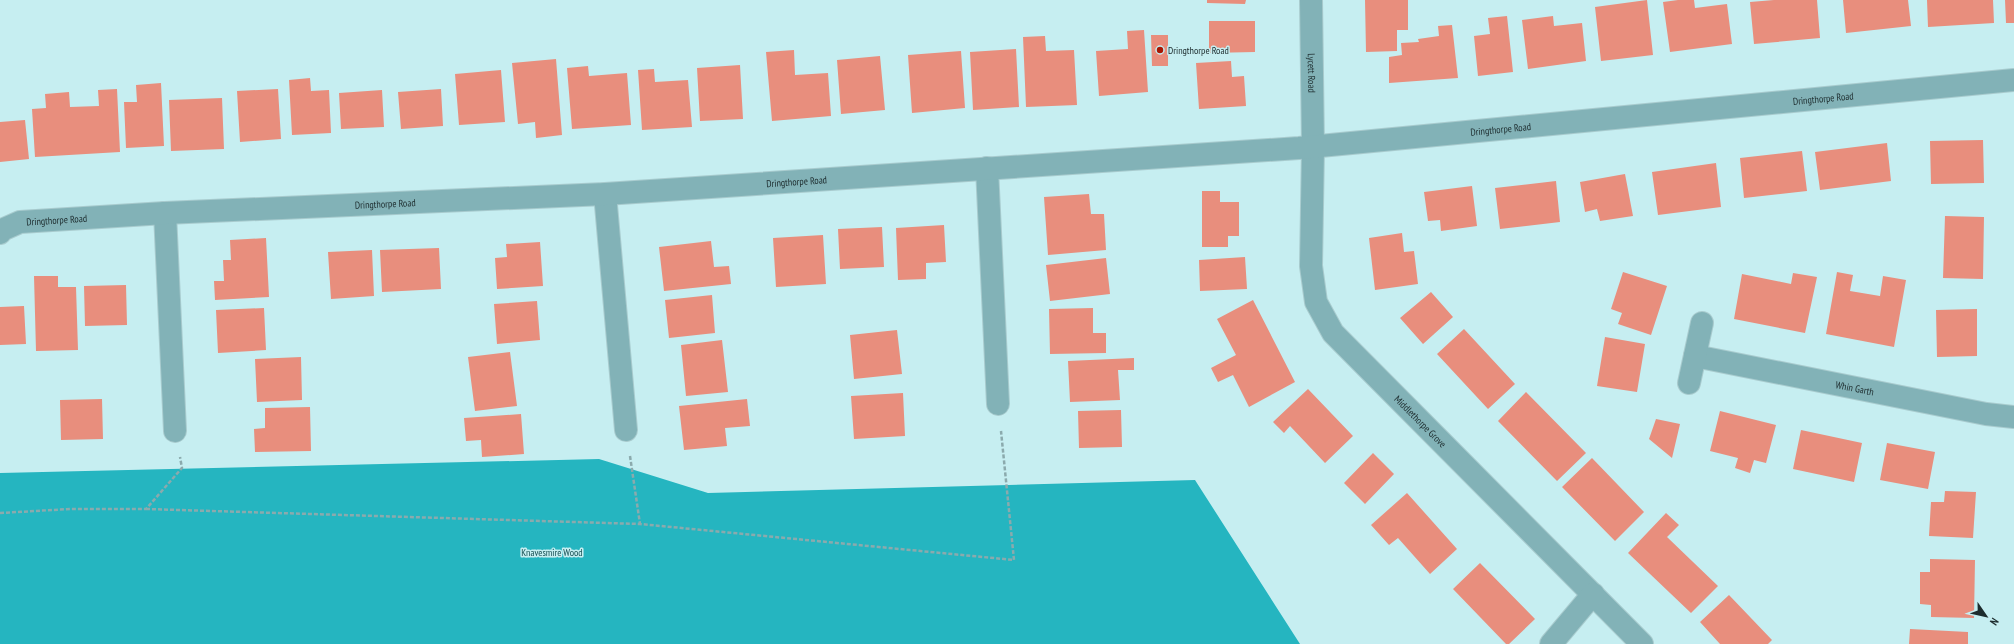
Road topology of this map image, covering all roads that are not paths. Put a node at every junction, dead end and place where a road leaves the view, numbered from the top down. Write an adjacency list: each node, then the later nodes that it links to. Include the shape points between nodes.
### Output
1 (1311, 0): 3 (street, Lycett Road)
2 (2014, 80): 3 (street, Dringthorpe Road)
3 (1313, 147): 4 (street, Dringthorpe Road); 15 (street, Middlethorpe Grove, via 1311,266 1316,302 1333,333)
4 (987, 168): 5 (street, Dringthorpe Road); 11 (street)
5 (606, 194): 6 (street, Dringthorpe Road); 13 (street)
6 (165, 213): 7 (street, Dringthorpe Road, via 20,222); 14 (street)
7 (0, 233)
8 (1702, 323): 9 (street)
9 (1695, 356): 10 (street); 12 (street, Whin Garth, via 1986,414)
10 (1689, 383)
11 (998, 404)
12 (2014, 417)
13 (626, 430)
14 (175, 431)
15 (1593, 594): 16 (street); 17 (street, Middlethorpe Grove)
16 (1551, 644)
17 (1642, 644)

